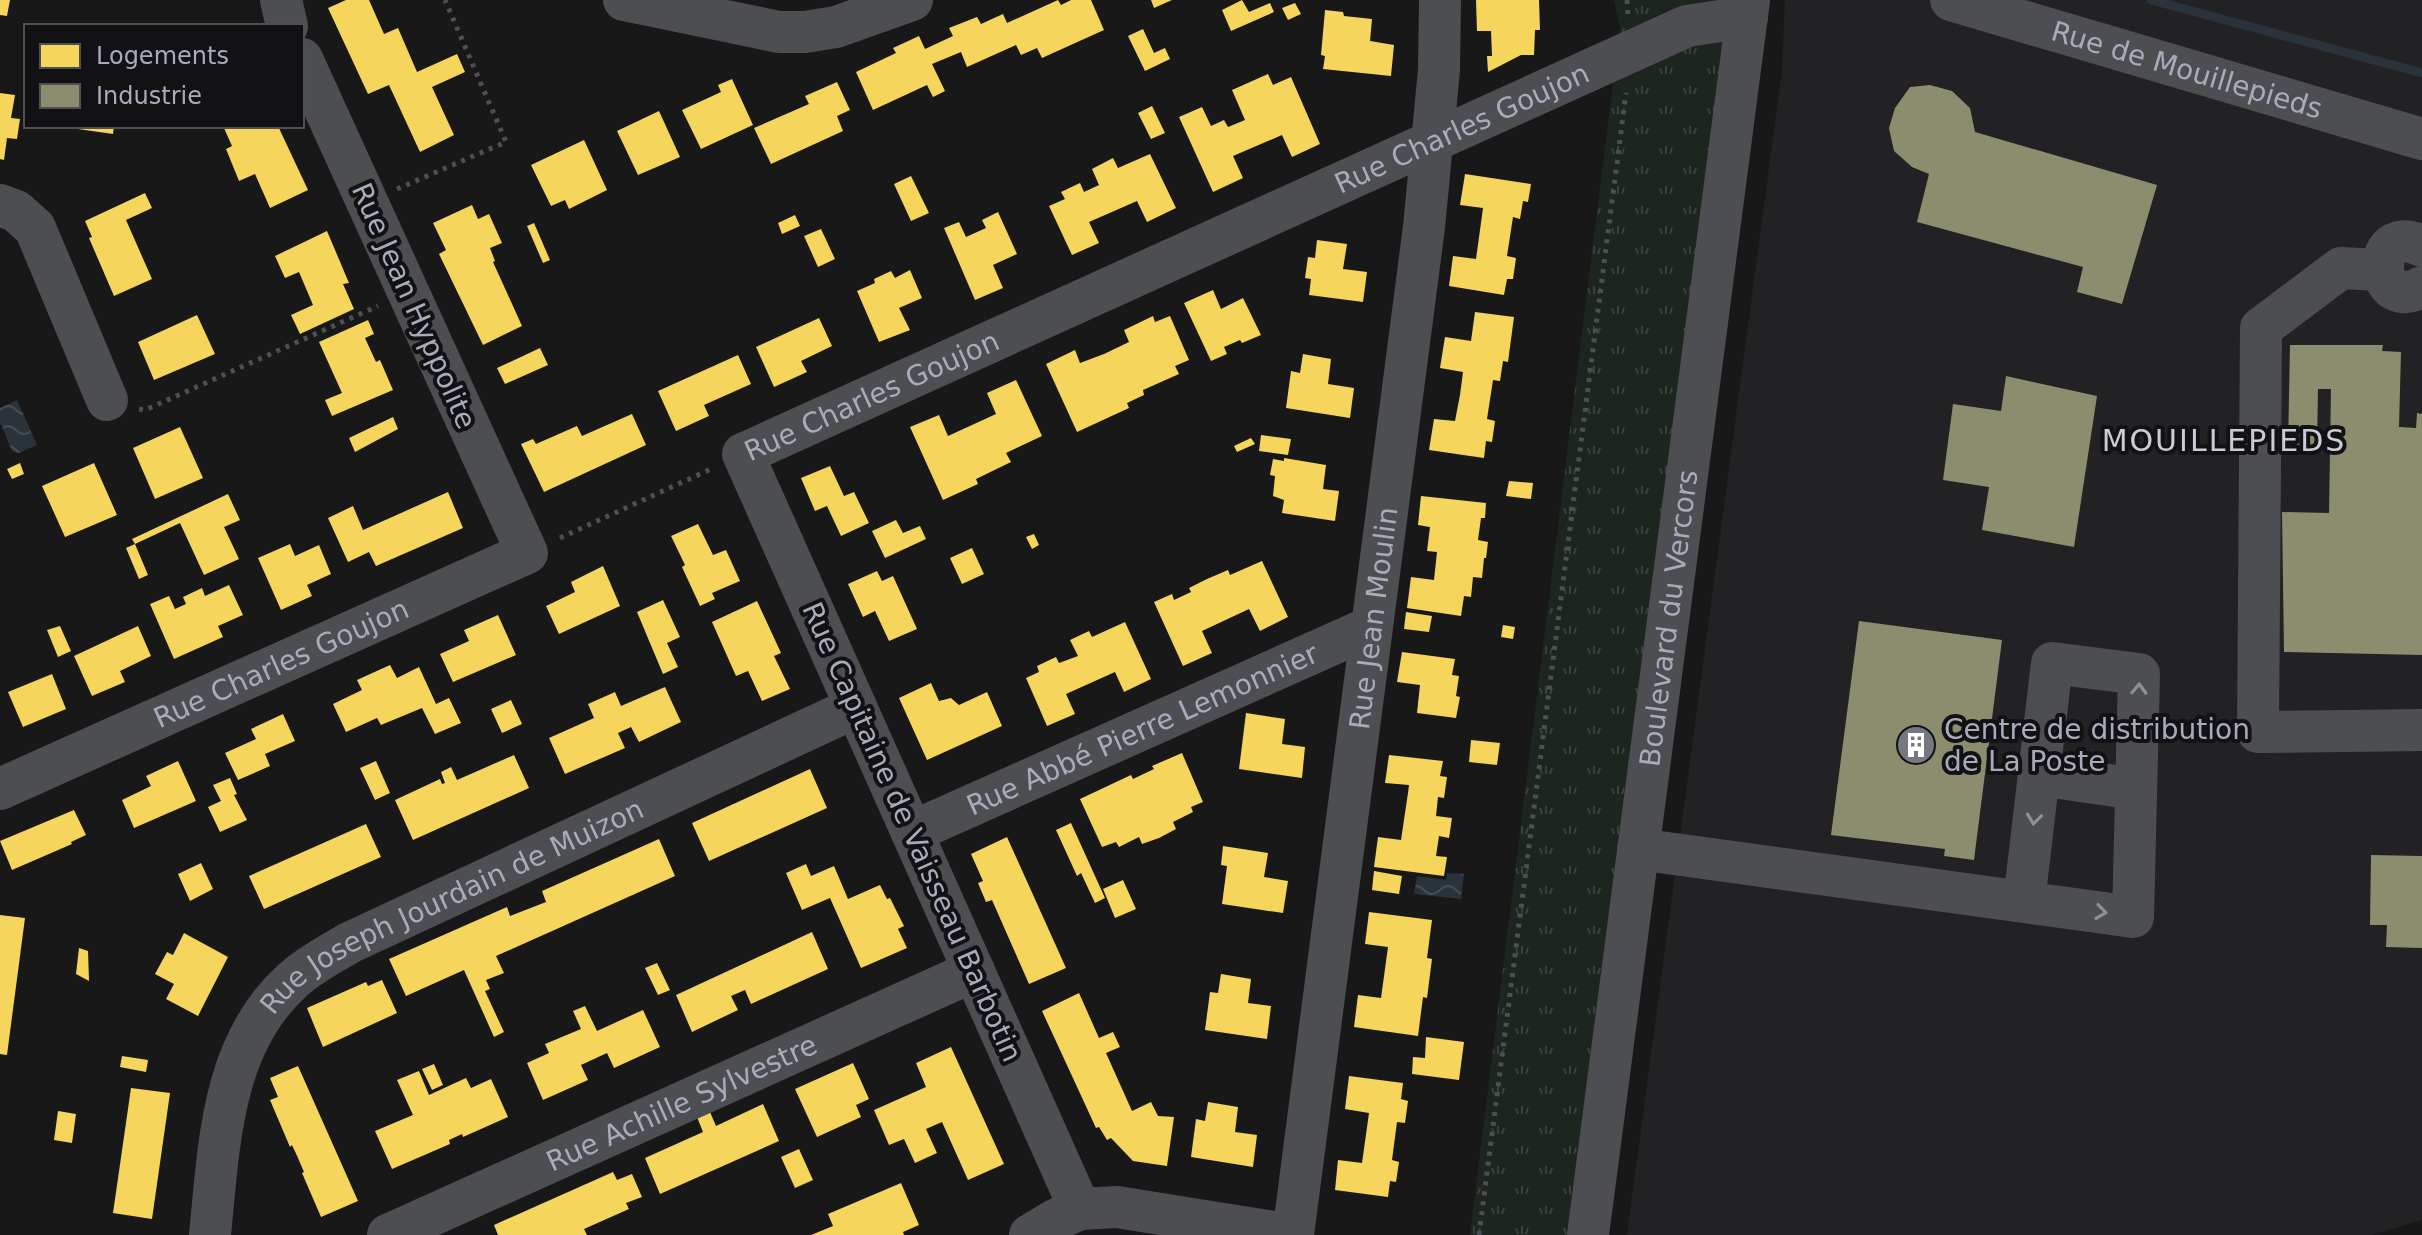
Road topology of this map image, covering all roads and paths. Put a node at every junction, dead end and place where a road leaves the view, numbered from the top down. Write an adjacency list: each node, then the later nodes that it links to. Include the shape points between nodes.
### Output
1 (281, 0): 8 (street)
2 (445, 0): 13 (path, via 506,142)
3 (624, 0): 4 (street, via 792,32 836,27)
4 (912, 0)
5 (1440, 0): 12 (street, Rue Jean Moulin)
6 (1951, 0): 11 (street, Rue de Mouillepieds)
7 (1748, 8): 9 (street, Rue Charles Goujon, via 1687,26); 29 (street, Boulevard du Vercors)
8 (287, 24)
9 (1631, 51): 12 (street, Rue Charles Goujon); 37 (path)
10 (304, 63): 13 (street, Rue Jean Hyppolite)
11 (2422, 139)
12 (1432, 142): 20 (street, Rue Charles Goujon); 22 (street, Rue Jean Moulin)
13 (367, 201): 18 (street, Rue Jean Hyppolite)
14 (0, 205): 19 (street, via 35,228)
15 (2419, 234): 16 (street, via 2394,244)
16 (2381, 270): 17 (street, via 2391,287); 24 (street, via 2341,268 2261,328 2258,732)
17 (2421, 290)
18 (408, 292): 19 (path, via 145,410); 21 (street, Rue Jean Hyppolite)
19 (107, 400)
20 (743, 454): 21 (path, Rue Charles Goujon); 23 (street, Rue Capitaine de Vaisseau Barbotin)
21 (527, 553): 26 (street, Rue Charles Goujon)
22 (1371, 627): 28 (street, Rue Abbé Pierre Lemonnier); 36 (street, Rue Jean Moulin)
23 (856, 707): 28 (street, Rue Capitaine de Vaisseau Barbotin); 33 (street, Rue Joseph Jourdain de Muizon, via 349,943 293,979 264,1010 237,1061 222,1118)
24 (2422, 730)
25 (2039, 775): 27 (street); 27 (street, one-way to 25, via 2139,674 2052,663); 30 (street, one-way to 30)
26 (0, 789)
27 (2136, 789): 30 (street, one-way to 27, via 2133,917)
28 (912, 832): 31 (street, Rue Capitaine de Vaisseau Barbotin)
29 (1638, 849): 30 (street); 38 (street, Boulevard du Vercors)
30 (2024, 902)
31 (974, 971): 32 (street, Rue Capitaine de Vaisseau Barbotin); 34 (street, Rue Achille Sylvestre)
32 (1080, 1209): 35 (street); 36 (street, via 1117,1207)
33 (210, 1235)
34 (388, 1235)
35 (1030, 1235)
36 (1293, 1235)
37 (1479, 1235)
38 (1588, 1235)

